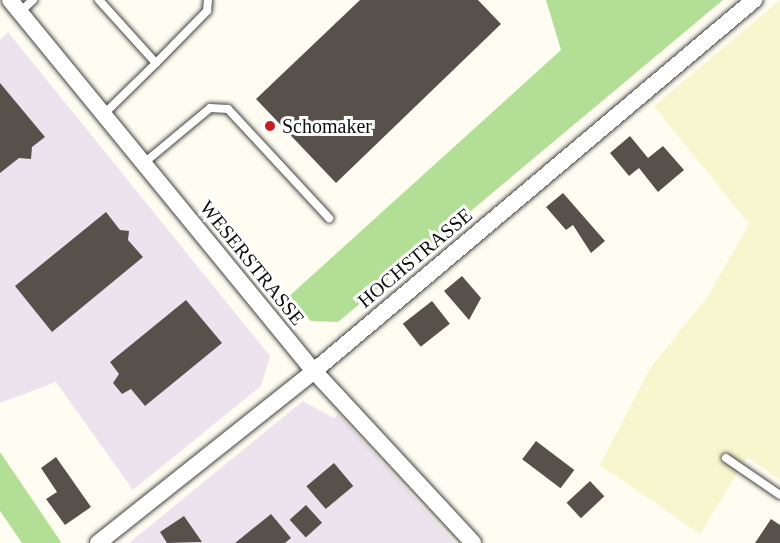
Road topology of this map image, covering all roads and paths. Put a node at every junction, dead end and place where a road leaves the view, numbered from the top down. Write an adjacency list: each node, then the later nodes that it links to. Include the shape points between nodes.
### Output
1 (33, 0): 5 (lane)
2 (99, 0): 6 (lane)
3 (208, 0): 6 (lane, via 207,11)
4 (754, 0): 10 (street, HOCHSTRASSE)
5 (15, 6): 7 (street, WESERSTRASSE)
6 (156, 63): 7 (lane)
7 (104, 114): 8 (street, WESERSTRASSE)
8 (144, 163): 9 (lane, via 210,108 228,109); 10 (street, WESERSTRASSE)
9 (329, 218)
10 (314, 371): 13 (street, HOCHSTRASSE); 14 (street, WESERSTRASSE)
11 (726, 458): 12 (lane)
12 (780, 495)
13 (98, 543)
14 (473, 543)

